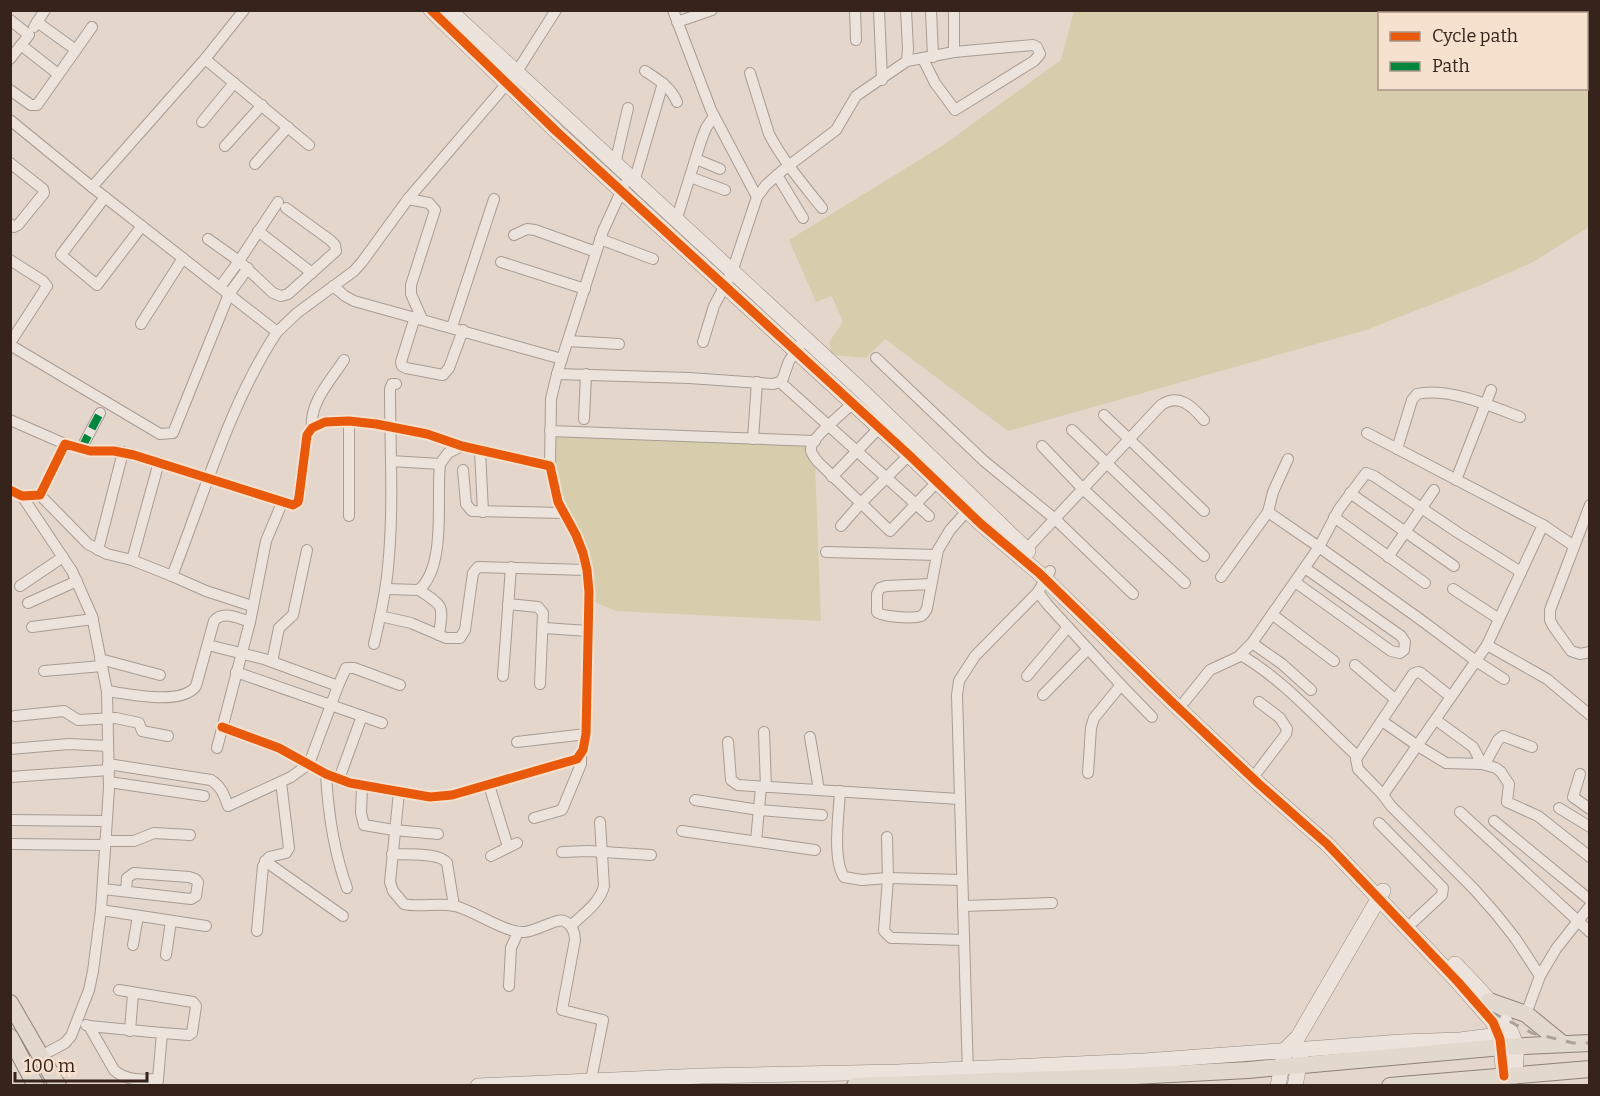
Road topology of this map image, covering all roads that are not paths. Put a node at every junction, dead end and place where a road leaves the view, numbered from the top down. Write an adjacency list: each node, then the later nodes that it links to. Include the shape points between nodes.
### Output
1 (45, 10): 14 (street)
2 (244, 10): 24 (street)
3 (431, 10): 29 (street)
4 (449, 10): 29 (street)
5 (556, 10): 29 (street)
6 (673, 10): 15 (street)
7 (712, 10): 15 (street)
8 (855, 10): 18 (street)
9 (879, 10): 30 (street)
10 (906, 10): 25 (street)
11 (930, 10): 22 (street)
12 (954, 10): 21 (street)
13 (10, 20): 17 (street)
14 (37, 22): 17 (street); 20 (street)
15 (677, 22): 37 (street)
16 (92, 27): 20 (street)
17 (29, 35): 19 (street)
18 (856, 40)
19 (21, 45): 23 (street); 28 (street)
20 (76, 50): 28 (street)
21 (954, 52): 22 (street); 22 (street, via 1033,45 1040,54 955,110 935,83)
22 (928, 58): 25 (street)
23 (10, 59)
24 (205, 59): 31 (street); 52 (street)
25 (907, 61): 30 (street)
26 (645, 71): 32 (street)
27 (750, 73): 47 (street, via 769,134)
28 (58, 74): 33 (street, via 37,105)
29 (511, 79): 46 (street); 51 (street); 56 (street)
30 (882, 80): 47 (street, via 856,96 836,130)
31 (234, 83): 35 (street); 39 (street)
32 (663, 83): 34 (street); 51 (street)
33 (10, 90)
34 (676, 102)
35 (262, 105): 40 (street); 42 (street)
36 (628, 108): 46 (street)
37 (714, 116): 43 (street); 55 (street)
38 (10, 120): 52 (street)
39 (202, 122)
40 (288, 127): 41 (street); 45 (street)
41 (309, 145)
42 (225, 146)
43 (696, 159): 48 (street); 50 (street)
44 (10, 163): 61 (street, via 44,193 18,225)
45 (255, 164)
46 (615, 165): 51 (street)
47 (789, 166): 49 (street); 58 (street)
48 (720, 169)
49 (777, 175): 55 (street); 59 (street)
50 (690, 177): 53 (street); 60 (street)
51 (628, 183): 60 (street); 66 (street, via 611,210); 74 (street)
52 (92, 187): 54 (street)
53 (725, 190)
54 (105, 197): 62 (street); 62 (street, via 61,255 88,278 98,284)
55 (757, 197): 74 (street)
56 (408, 199): 75 (street, via 362,262); 79 (street, via 429,203 435,210 411,285)
57 (494, 199): 81 (street)
58 (822, 208)
59 (803, 218)
60 (676, 220): 74 (street)
61 (10, 224)
62 (142, 226): 68 (street)
63 (258, 231): 72 (street); 73 (street); 73 (street, via 282,205 335,245 336,251)
64 (514, 235): 67 (street, via 535,230)
65 (208, 239): 72 (street)
66 (600, 239): 67 (street); 69 (street)
67 (596, 252): 77 (street)
68 (183, 258): 76 (street); 80 (street)
69 (652, 259)
70 (10, 260): 87 (street, via 47,286)
71 (501, 262): 77 (street)
72 (243, 264): 73 (street, via 281,296); 76 (street); 78 (street)
73 (312, 273)
74 (728, 279): 84 (street); 86 (street, via 714,306); 89 (street)
75 (333, 285): 79 (street, via 354,301); 83 (street)
76 (220, 287): 78 (street)
77 (585, 289): 85 (street)
78 (229, 294): 83 (street); 87 (street, via 173,433 160,434)
79 (418, 318): 81 (street); 82 (street, via 401,362 406,368 442,375 449,368)
80 (141, 324)
81 (452, 327): 82 (street)
82 (463, 330): 91 (street)
83 (277, 332): 134 (street, via 255,369)
84 (805, 338): 89 (street); 168 (street)
85 (568, 341): 88 (street); 91 (street)
86 (703, 342)
87 (10, 344)
88 (619, 344)
89 (795, 351): 96 (street); 99 (street)
90 (876, 358): 158 (street, via 984,461)
91 (562, 359): 93 (street)
92 (344, 360): 110 (street, via 315,406)
93 (557, 374): 94 (street); 113 (street)
94 (586, 374): 95 (street); 104 (street)
95 (757, 382): 96 (street); 115 (street)
96 (780, 382): 108 (street)
97 (396, 384): 109 (street, via 390,389)
98 (1491, 390): 100 (street)
99 (852, 404): 108 (street); 111 (street)
100 (1486, 404): 103 (street); 122 (street, via 1457,396 1417,394); 137 (street)
101 (100, 413): 121 (street)
102 (1104, 415): 116 (street)
103 (1520, 417)
104 (584, 419)
105 (10, 420): 118 (street)
106 (1204, 420): 116 (street, via 1185,402 1166,402)
107 (349, 421): 109 (street); 110 (street, via 326,422); 155 (street)
108 (829, 425): 117 (street); 124 (street)
109 (390, 427): 119 (street); 128 (street)
110 (312, 428): 146 (street, via 305,444 298,502 293,506)
111 (879, 428): 124 (street); 126 (street)
112 (1072, 430): 130 (street)
113 (550, 431): 115 (street); 132 (street)
114 (1367, 433): 122 (street)
115 (753, 439): 117 (street)
116 (1129, 440): 130 (street); 151 (street)
117 (815, 441): 135 (street, via 811,450)
118 (65, 444): 121 (street); 143 (street)
119 (462, 446): 123 (street); 131 (street, via 448,453)
120 (1042, 446): 139 (street)
121 (81, 449): 125 (street)
122 (1397, 449): 137 (street)
123 (480, 450): 132 (street); 152 (street)
124 (858, 450): 135 (street); 136 (street)
125 (123, 452): 129 (street); 165 (street)
126 (909, 455): 136 (street); 138 (street)
127 (1288, 459): 153 (street)
128 (391, 461): 131 (street); 188 (street, via 391,539)
129 (159, 462): 134 (street); 173 (street)
130 (1107, 463): 139 (street); 170 (street)
131 (440, 464): 190 (street, via 436,557 431,576)
132 (549, 466): 154 (street)
133 (463, 470): 152 (street, via 468,509)
134 (209, 477): 146 (street); 179 (street)
135 (832, 477): 145 (street)
136 (886, 477): 145 (street); 147 (street)
137 (1456, 480): 159 (street)
138 (937, 482): 147 (street); 150 (street)
139 (1083, 489): 158 (street); 184 (street)
140 (10, 490): 144 (street)
141 (1434, 490): 149 (street)
142 (1350, 493): 149 (street, via 1363,475 1370,473); 157 (street); 161 (street)
143 (40, 495): 144 (street); 165 (street, via 82,539)
144 (22, 496): 171 (street)
145 (861, 502): 147 (street, via 890,531); 160 (street)
146 (282, 503): 194 (street, via 266,541)
147 (916, 504): 156 (street)
148 (1590, 505): 162 (street)
149 (1422, 507): 161 (street); 178 (street)
150 (967, 511): 168 (street); 169 (street, via 950,530)
151 (1204, 511)
152 (483, 512): 154 (street)
153 (1268, 512): 164 (street); 180 (street)
154 (563, 513): 177 (street, via 576,535)
155 (349, 516)
156 (929, 516)
157 (1334, 517): 164 (street); 172 (street)
158 (1055, 519): 168 (street); 191 (street)
159 (1543, 525): 163 (street); 178 (street)
160 (841, 526)
161 (1405, 533): 172 (street); 174 (street)
162 (1584, 533): 163 (street)
163 (1574, 546): 210 (street, via 1550,610 1550,620 1571,651)
164 (1319, 548): 176 (street); 215 (street)
165 (98, 550): 173 (street)
166 (307, 550): 214 (street, via 295,610 279,628)
167 (826, 552): 169 (street)
168 (1024, 552): 182 (street)
169 (937, 555): 186 (street)
170 (1204, 556)
171 (63, 557): 181 (street); 187 (street)
172 (1388, 557): 185 (street)
173 (132, 560): 179 (street)
174 (1454, 566)
175 (511, 567): 177 (street); 193 (street); 204 (street, via 476,569 464,635 451,639)
176 (1305, 568): 183 (street); 183 (street, via 1401,636 1404,650 1391,651)
177 (587, 570): 203 (street)
178 (1521, 572): 198 (street)
179 (172, 576): 194 (street)
180 (1221, 577)
181 (77, 581): 192 (street); 197 (street)
182 (1045, 581): 201 (street); 233 (street); 277 (street, via 975,656 959,681); 312 (street, via 1258,784)
183 (1295, 582): 195 (street)
184 (1185, 583)
185 (1425, 583)
186 (931, 584): 186 (street, via 922,616 882,616 877,612 880,588)
187 (20, 586)
188 (386, 589): 190 (street); 196 (street)
189 (1453, 589): 198 (street)
190 (419, 590): 204 (street, via 442,609)
191 (1133, 594)
192 (28, 603)
193 (508, 604): 202 (street, via 541,609); 221 (street)
194 (252, 606): 199 (street)
195 (1273, 615): 205 (street); 213 (street)
196 (380, 616): 204 (street); 206 (street)
197 (93, 619): 200 (street); 216 (street)
198 (1499, 619): 208 (street)
199 (250, 622): 207 (street, via 226,615 217,617); 211 (street)
200 (32, 627)
201 (1068, 627): 209 (street); 222 (street)
202 (544, 628): 203 (street); 224 (street)
203 (588, 631): 246 (street)
204 (439, 635)
205 (1252, 643): 212 (street); 228 (street)
206 (374, 644)
207 (208, 645): 211 (street); 229 (street, via 196,686 186,695 150,697)
208 (1487, 645): 215 (street); 236 (street, via 1547,679)
209 (1088, 649): 226 (street); 230 (street)
210 (1590, 652)
211 (242, 653): 214 (street); 219 (street)
212 (1241, 655): 233 (street, via 1210,670); 257 (street, via 1281,682)
213 (1334, 661)
214 (272, 662): 227 (street)
215 (1476, 662): 223 (street); 231 (street)
216 (101, 663): 218 (street); 220 (street); 229 (street)
217 (1355, 665): 232 (street)
218 (44, 671)
219 (236, 672): 235 (street); 244 (street)
220 (160, 675)
221 (503, 676)
222 (1026, 676)
223 (1504, 679)
224 (540, 684)
225 (400, 685): 227 (street, via 350,667 344,670)
226 (1121, 685): 239 (street); 262 (street, via 1094,718)
227 (338, 686): 235 (street)
228 (1311, 690)
229 (107, 692): 240 (street)
230 (1043, 695)
231 (1451, 697): 232 (street, via 1418,672); 241 (street)
232 (1396, 700): 242 (street)
233 (1185, 701): 261 (street)
234 (1259, 702): 261 (street, via 1280,718 1287,729)
235 (330, 706): 238 (street); 258 (street)
236 (1590, 715)
237 (15, 716): 240 (street, via 64,711 78,720)
238 (362, 716): 243 (street); 266 (street)
239 (1152, 717)
240 (108, 719): 247 (street, via 130,720 139,723 142,731); 251 (street)
241 (1436, 720): 252 (street); 259 (street, via 1473,747)
242 (1382, 721): 252 (street); 257 (street)
243 (382, 723)
244 (222, 727): 254 (street); 258 (street)
245 (764, 732): 271 (street)
246 (586, 734): 249 (street); 256 (street)
247 (168, 736)
248 (810, 737): 272 (street)
249 (517, 742)
250 (728, 742): 271 (street, via 731,780 738,785)
251 (108, 746): 255 (street, via 69,744); 260 (street)
252 (1418, 746): 259 (street, via 1446,763); 275 (street)
253 (1533, 747): 259 (street, via 1503,736)
254 (217, 748)
255 (10, 749)
256 (581, 754): 269 (street, via 573,761); 284 (street, via 562,810)
257 (1357, 756): 275 (street, via 1358,769)
258 (309, 764): 263 (street); 268 (street)
259 (1484, 764): 305 (street, via 1496,768 1508,780 1507,802 1538,816)
260 (108, 766): 265 (street); 267 (street); 268 (street, via 211,780 224,792 228,806)
261 (1258, 771): 312 (street, via 1339,844)
262 (1088, 773)
263 (326, 774): 266 (street); 309 (street, via 328,802)
264 (1580, 774): 280 (street, via 1573,797)
265 (10, 777)
266 (339, 779): 270 (street)
267 (109, 782): 276 (street); 286 (street)
268 (281, 782): 306 (street, via 289,848)
269 (489, 785): 274 (street, via 441,796); 304 (street, via 513,845)
270 (363, 786): 274 (street); 291 (street, via 364,825)
271 (763, 787): 272 (street); 281 (street)
272 (819, 790): 273 (street)
273 (840, 791): 277 (street); 307 (street, via 841,872 844,877 862,880)
274 (399, 792): 291 (street)
275 (1383, 795): 332 (street, via 1496,914)
276 (204, 796)
277 (959, 799): 308 (street)
278 (695, 800): 281 (street)
279 (1559, 808): 290 (street)
280 (1590, 809)
281 (759, 810): 283 (street); 296 (street)
282 (1460, 812): 323 (street)
283 (822, 815)
284 (534, 818)
285 (10, 820): 286 (street)
286 (106, 821): 297 (street)
287 (1494, 821): 313 (street)
288 (600, 822): 301 (street)
289 (1379, 823): 322 (street, via 1443,888 1442,895)
290 (1590, 827)
291 (394, 830): 293 (street); 302 (street)
292 (682, 831): 296 (street)
293 (438, 834)
294 (190, 835): 297 (street, via 154,833 134,841)
295 (887, 837): 307 (street)
296 (756, 841): 299 (street)
297 (105, 843): 298 (street); 310 (street)
298 (10, 844)
299 (815, 850)
300 (562, 852): 301 (street)
301 (602, 852): 303 (street); 325 (street, via 603,892)
302 (392, 854): 315 (street, via 444,859); 315 (street, via 390,882 398,900 410,906)
303 (651, 855)
304 (491, 856)
305 (1590, 857)
306 (266, 861): 320 (street); 326 (street)
307 (888, 878): 308 (street); 329 (street, via 886,934 897,938)
308 (962, 880): 316 (street)
309 (347, 888)
310 (103, 889): 311 (street); 318 (street)
311 (126, 891): 311 (street, via 128,878 134,873 189,877 198,882 191,899)
312 (1381, 894): 322 (street); 344 (street, via 1493,1022); 347 (street)
313 (1590, 900)
314 (1052, 903): 316 (street)
315 (454, 906): 327 (street)
316 (963, 906): 329 (street)
317 (1590, 906): 323 (street)
318 (101, 910): 319 (street); 339 (street, via 93,971)
319 (138, 916): 321 (street); 330 (street)
320 (343, 916)
321 (171, 921): 324 (street); 331 (street)
322 (1414, 921): 336 (street)
323 (1578, 921): 328 (street); 332 (street)
324 (206, 926)
325 (571, 926): 327 (street, via 559,921 535,931); 353 (street, via 575,940 561,1010 603,1020)
326 (257, 931)
327 (518, 932): 333 (street, via 511,948)
328 (1590, 932)
329 (964, 940): 351 (street)
330 (133, 945)
331 (166, 955)
332 (1540, 976): 338 (street)
333 (509, 986)
334 (119, 990): 335 (street)
335 (134, 993): 341 (street); 342 (street, via 190,1001 196,1006 192,1033)
336 (1489, 1001): 338 (main road); 344 (street, via 1508,1028)
337 (10, 1003): 349 (main road)
338 (1526, 1014): 346 (main road)
339 (78, 1021): 340 (street); 349 (street, via 71,1036)
340 (89, 1026): 341 (street); 354 (street, via 120,1075)
341 (130, 1031): 342 (street)
342 (162, 1033): 354 (street)
343 (10, 1037): 355 (main road)
344 (1505, 1043): 346 (main road); 347 (main road); 352 (street)
345 (1590, 1043): 346 (main road)
346 (1563, 1044)
347 (1299, 1051): 348 (main road); 348 (street); 361 (street)
348 (1283, 1058): 351 (main road, via 1248,1070 1115,1077); 360 (street)
349 (45, 1062): 356 (main road); 357 (main road)
350 (1590, 1069): 352 (main road)
351 (968, 1074): 353 (street, via 898,1072); 359 (main road)
352 (1510, 1076): 362 (main road)
353 (591, 1080): 358 (street)
354 (158, 1082)
355 (36, 1086)
356 (58, 1086)
357 (70, 1086)
358 (478, 1086)
359 (855, 1086)
360 (1278, 1086)
361 (1295, 1086)
362 (1390, 1086)

